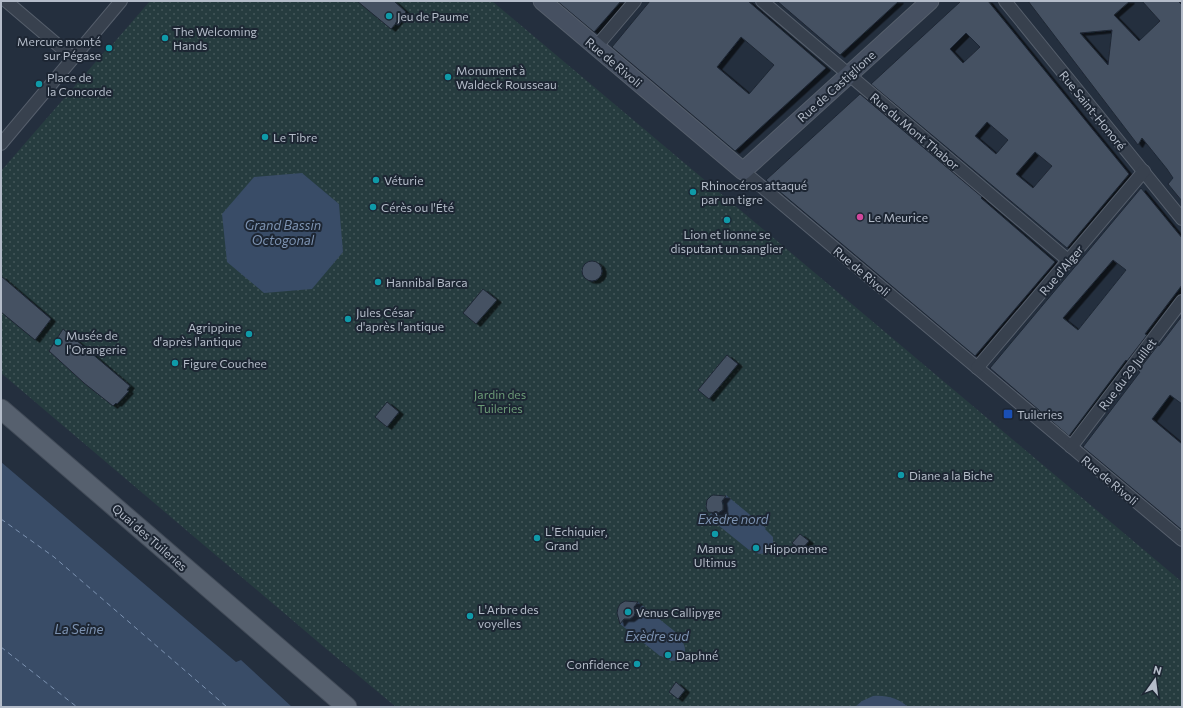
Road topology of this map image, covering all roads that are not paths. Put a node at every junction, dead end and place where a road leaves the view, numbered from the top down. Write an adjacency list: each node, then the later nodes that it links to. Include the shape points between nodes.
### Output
1 (6, 1): 9 (street)
2 (121, 1): 9 (street)
3 (542, 1): 8 (street, Rue de Rivoli)
4 (635, 1): 8 (street)
5 (762, 1): 10 (street, Rue du Mont Thabor)
6 (930, 1): 10 (street, Rue de Castiglione)
7 (1005, 1): 13 (street, Rue Saint-Honoré)
8 (596, 47): 12 (street, Rue de Rivoli)
9 (73, 58): 11 (street)
10 (849, 75): 12 (street, Rue de Castiglione); 15 (street, Rue du Mont Thabor)
11 (1, 144)
12 (743, 171): 17 (street, Rue de Rivoli)
13 (1144, 171): 14 (street, Rue Saint-Honoré); 15 (street, Rue d'Alger)
14 (1182, 219)
15 (1069, 261): 17 (street, Rue d'Alger)
16 (1182, 301): 19 (street, Rue du 29 Juillet)
17 (977, 368): 19 (street, Rue de Rivoli)
18 (1, 409): 21 (main road, Quai des Tuileries)
19 (1071, 447): 20 (street, Rue de Rivoli)
20 (1182, 540)
21 (347, 707)

